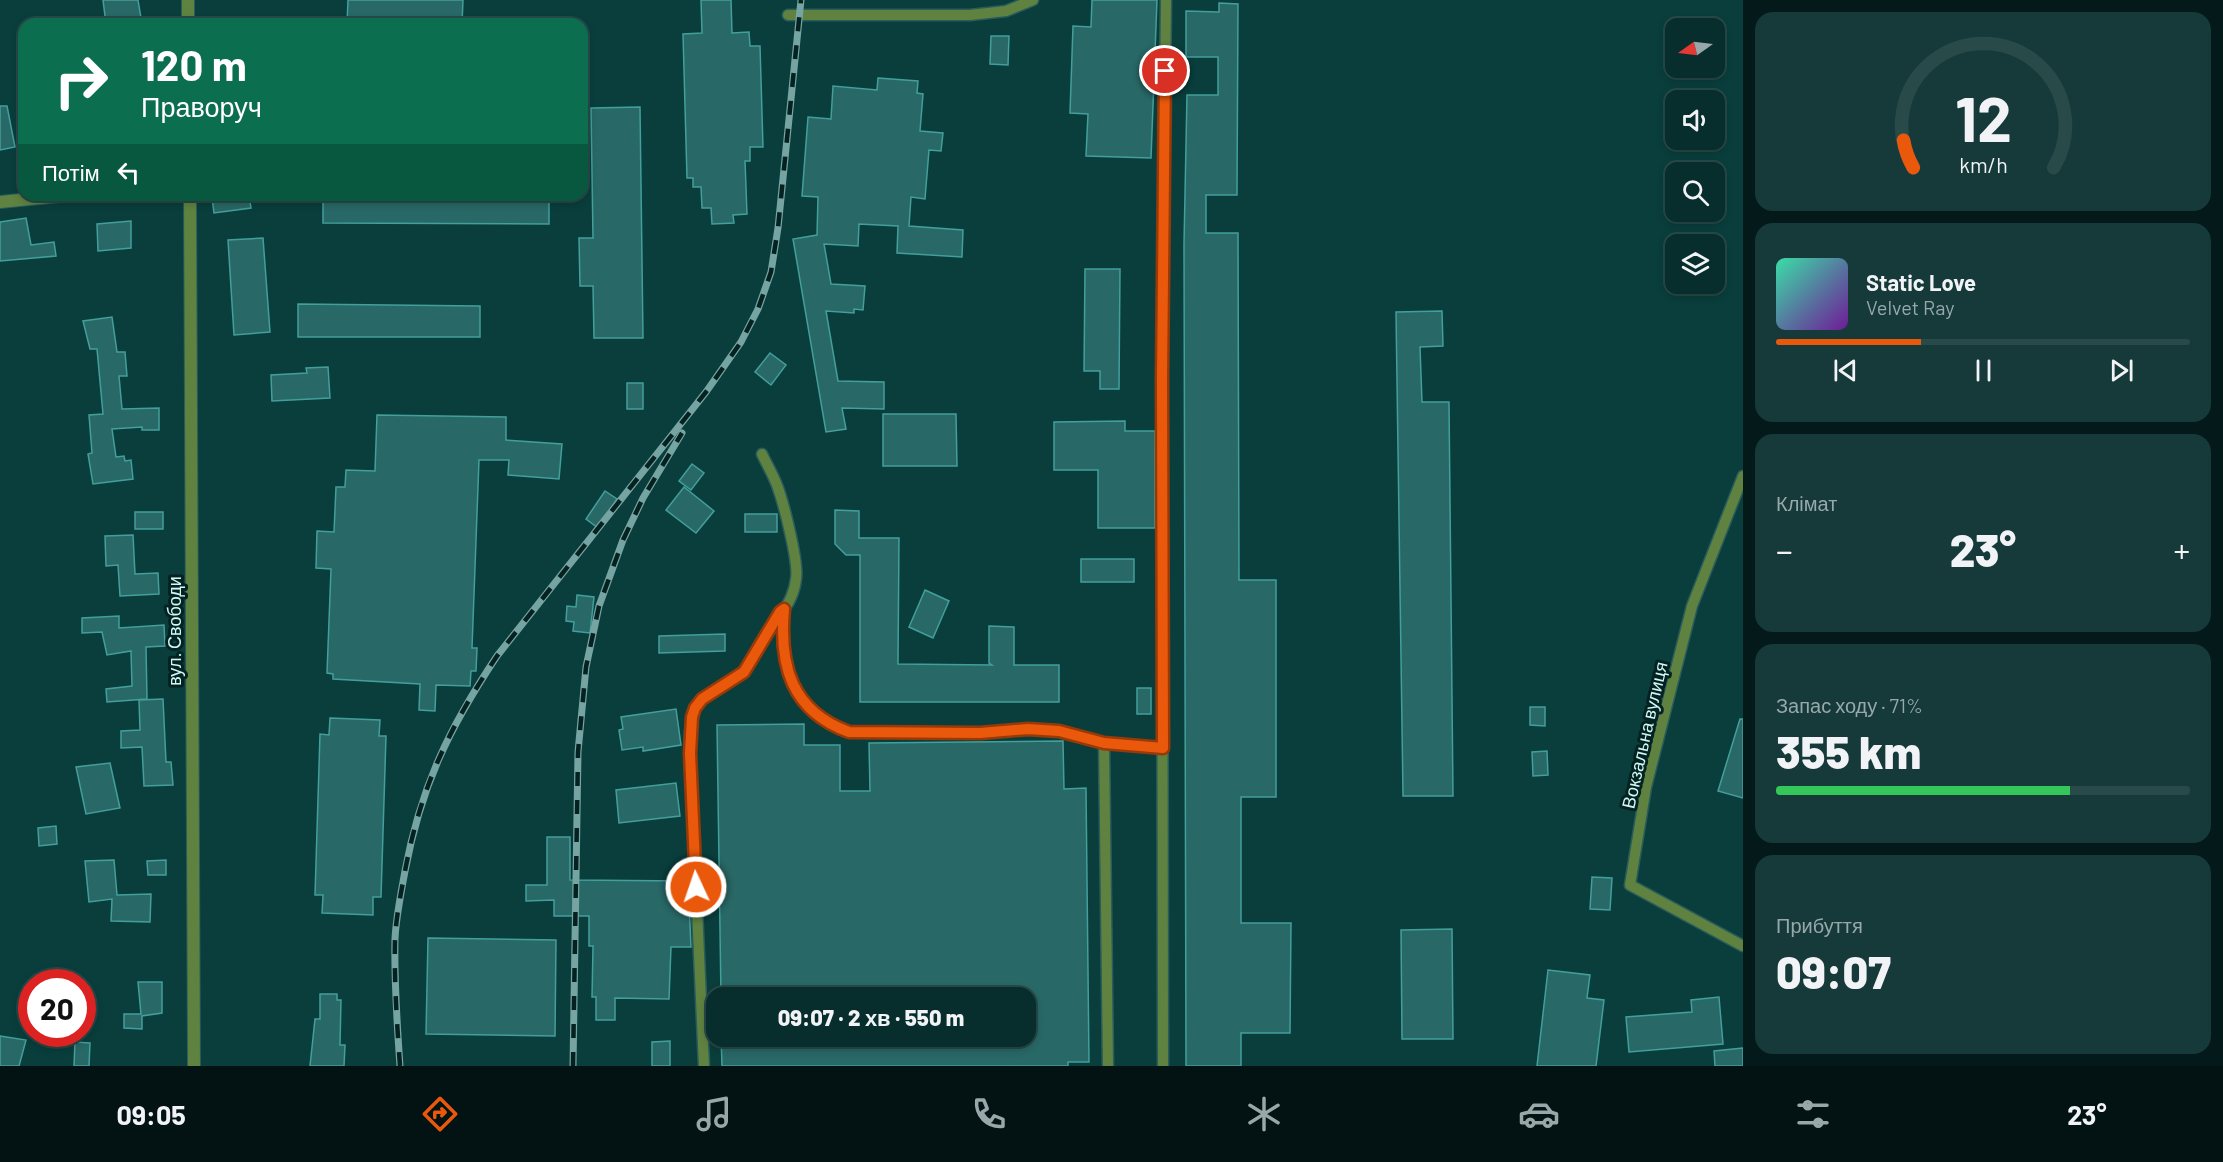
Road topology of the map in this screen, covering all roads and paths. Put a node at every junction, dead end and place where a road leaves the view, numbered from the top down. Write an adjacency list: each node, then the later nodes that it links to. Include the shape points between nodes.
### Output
1 (188, 0): 5 (street)
2 (1033, 0): 4 (lane, via 1006,11 970,15)
3 (1166, 0): 13 (lane)
4 (789, 15)
5 (188, 18)
6 (18, 200): 8 (street)
7 (190, 201): 15 (street, вул. Свободи)
8 (0, 202)
9 (762, 454): 11 (lane, via 778,488 796,564 797,578)
10 (1743, 476): 14 (lane, Вокзальна вулиця, via 1692,606 1646,787 1630,885)
11 (784, 609): 12 (lane, via 783,654 789,676 807,706 834,727 849,732 980,733 1028,729 1059,731); 16 (lane, via 744,672 702,699 692,717 690,753)
12 (1104, 743): 13 (lane); 17 (lane)
13 (1163, 748): 18 (lane)
14 (1743, 946)
15 (194, 1066)
16 (704, 1066)
17 (1108, 1066)
18 (1163, 1066)

